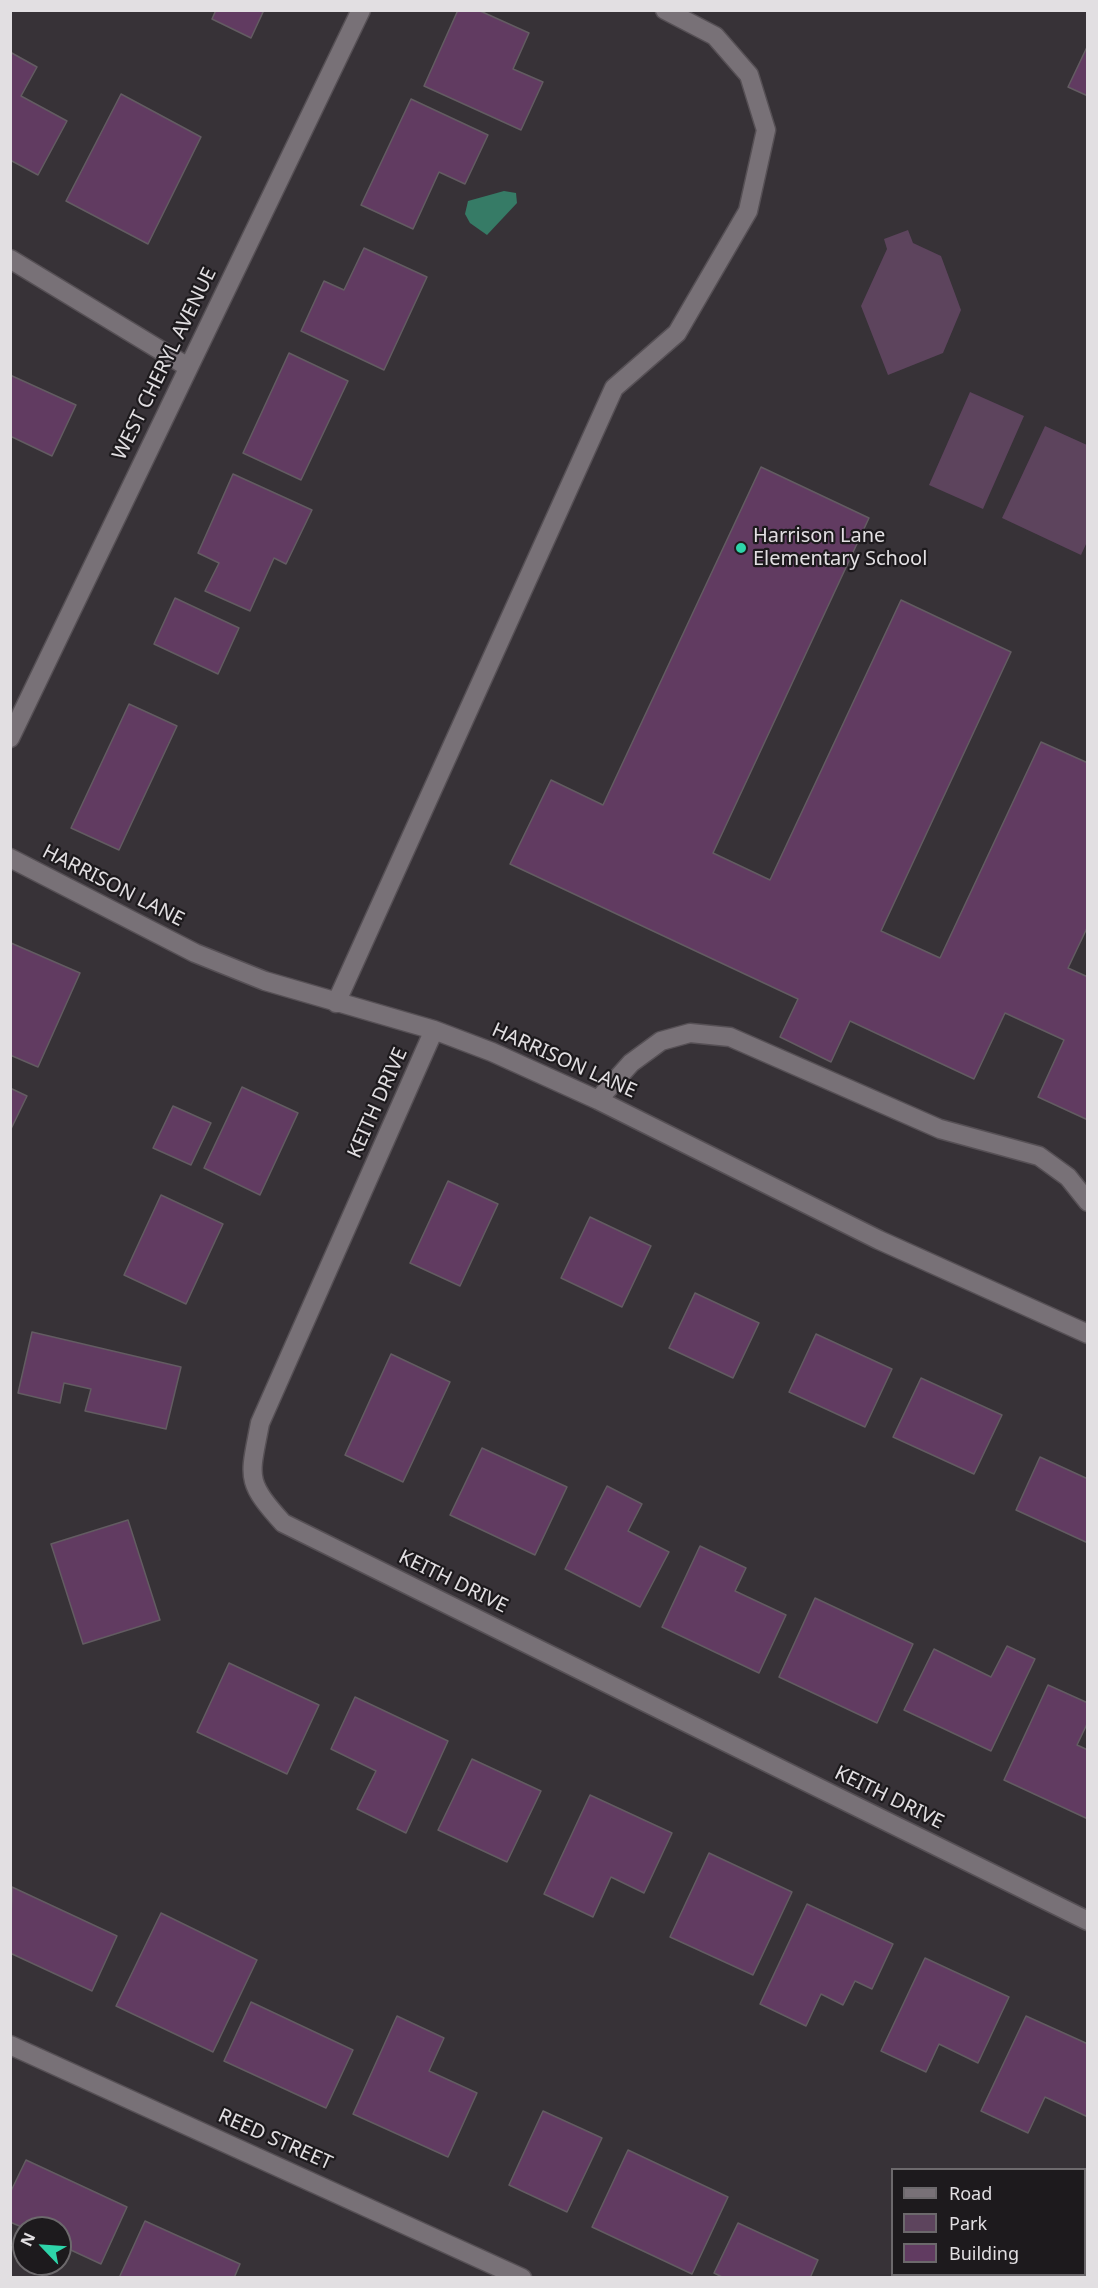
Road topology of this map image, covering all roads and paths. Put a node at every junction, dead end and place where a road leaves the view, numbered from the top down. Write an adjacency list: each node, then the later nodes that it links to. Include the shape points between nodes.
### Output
1 (361, 10): 4 (street, WEST CHERYL AVENUE)
2 (666, 10): 7 (street, via 715,36 748,75 766,130 747,211 677,333 614,388)
3 (10, 259): 4 (street)
4 (188, 367): 5 (street, WEST CHERYL AVENUE)
5 (10, 738)
6 (10, 858): 7 (street, HARRISON LANE, via 195,953)
7 (336, 1003): 8 (street, HARRISON LANE)
8 (434, 1030): 9 (street, HARRISON LANE); 12 (street, KEITH DRIVE, via 260,1423 251,1472 259,1496 283,1522)
9 (598, 1100): 10 (street, via 631,1063 661,1041 690,1033 730,1037 940,1129 1039,1156 1068,1177); 11 (street, HARRISON LANE, via 879,1240)
10 (1088, 1203)
11 (1088, 1334)
12 (1088, 1921)
13 (10, 2044): 14 (street, REED STREET)
14 (522, 2277)

